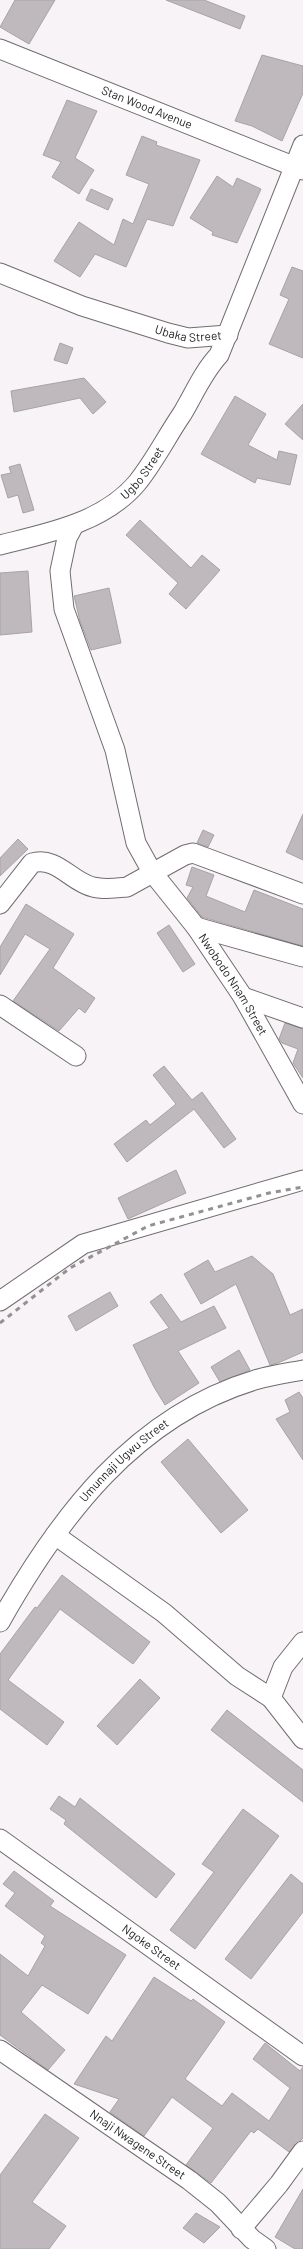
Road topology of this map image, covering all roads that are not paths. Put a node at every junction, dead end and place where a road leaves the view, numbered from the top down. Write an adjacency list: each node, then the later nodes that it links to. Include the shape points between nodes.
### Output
1 (0, 49): 3 (street, Stan Wood Avenue)
2 (303, 145): 3 (street, Ubaka Street)
3 (299, 168): 5 (street, Ubaka Street, via 232,320)
4 (0, 273): 5 (street, Ubaka Street, via 82,306 168,333 188,338)
5 (228, 335): 6 (street, Ugbo Street, via 219,355 208,367 197,390 136,483 118,500)
6 (74, 525): 7 (street, Ugbo Street); 8 (street, Nwobodo Nnam Street, via 67,538 60,571 64,609 115,750 136,843)
7 (0, 545)
8 (152, 872): 9 (street, via 193,853); 10 (street, via 127,887 94,888 81,883 53,864 32,863); 11 (street, Nwobodo Nnam Street)
9 (303, 894)
10 (0, 904)
11 (196, 927): 12 (street); 13 (street, Nwobodo Nnam Street)
12 (303, 957)
13 (244, 997): 15 (street); 17 (street, Nwobodo Nnam Street)
14 (0, 1005): 16 (street)
15 (303, 1018)
16 (76, 1056)
17 (303, 1104)
18 (303, 1180): 19 (street, via 83,1244)
19 (0, 1301)
20 (303, 1370): 21 (street, Umunnaji Ugwu Street, via 249,1382 172,1418 142,1440 84,1495)
21 (55, 1535): 22 (street, Umunnaji Ugwu Street); 24 (street, via 164,1613 237,1676)
22 (0, 1622)
23 (303, 1642): 24 (street, via 283,1667)
24 (271, 1698): 25 (street)
25 (303, 1739)
26 (0, 1839): 28 (street, Ngoke Street)
27 (0, 2050): 30 (street, Nnaji Nwagene Street, via 188,2180 218,2203)
28 (303, 2056)
29 (303, 2151): 30 (street, via 279,2184)
30 (251, 2241)

